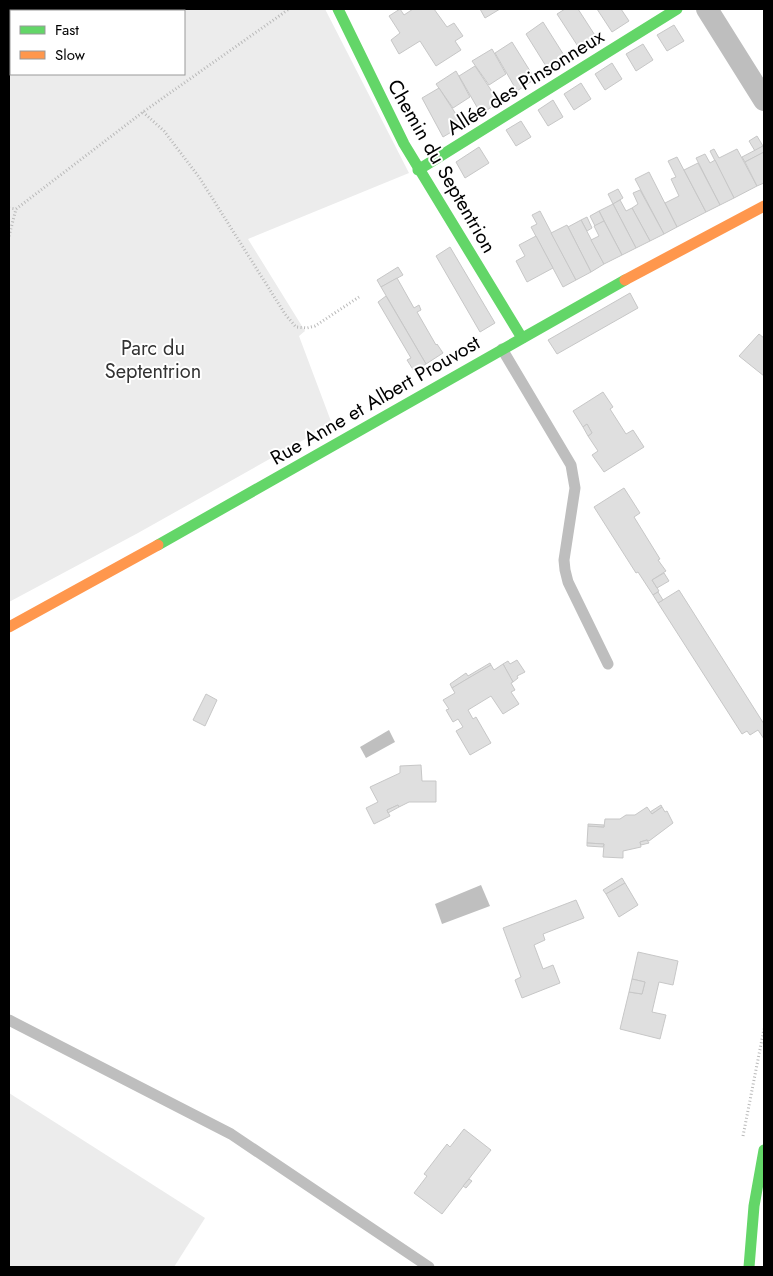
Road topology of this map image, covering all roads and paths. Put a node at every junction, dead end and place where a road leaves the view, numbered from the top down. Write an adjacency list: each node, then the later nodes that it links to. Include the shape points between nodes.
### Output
1 (289, 9): 6 (path)
2 (338, 9): 7 (street, Chemin du Septentrion)
3 (677, 9): 7 (street, Allée des Pinsonneux)
4 (707, 9): 5 (street)
5 (764, 100)
6 (143, 112): 10 (path); 12 (path, via 164,131 199,177 284,314 296,327 315,326)
7 (418, 170): 13 (street, Chemin du Septentrion)
8 (763, 207): 13 (street, Rue Anne et Albert Prouvost)
9 (9, 208): 10 (path)
10 (16, 209): 11 (path)
11 (9, 236)
12 (359, 297)
13 (522, 338): 14 (street, Rue Anne et Albert Prouvost)
14 (502, 349): 15 (street, Rue Anne et Albert Prouvost); 16 (lane, via 571,465 575,488 565,570)
15 (9, 627)
16 (608, 664)
17 (9, 1020): 19 (lane, via 232,1134)
18 (764, 1150): 20 (street, via 754,1206)
19 (429, 1267)
20 (749, 1267)

